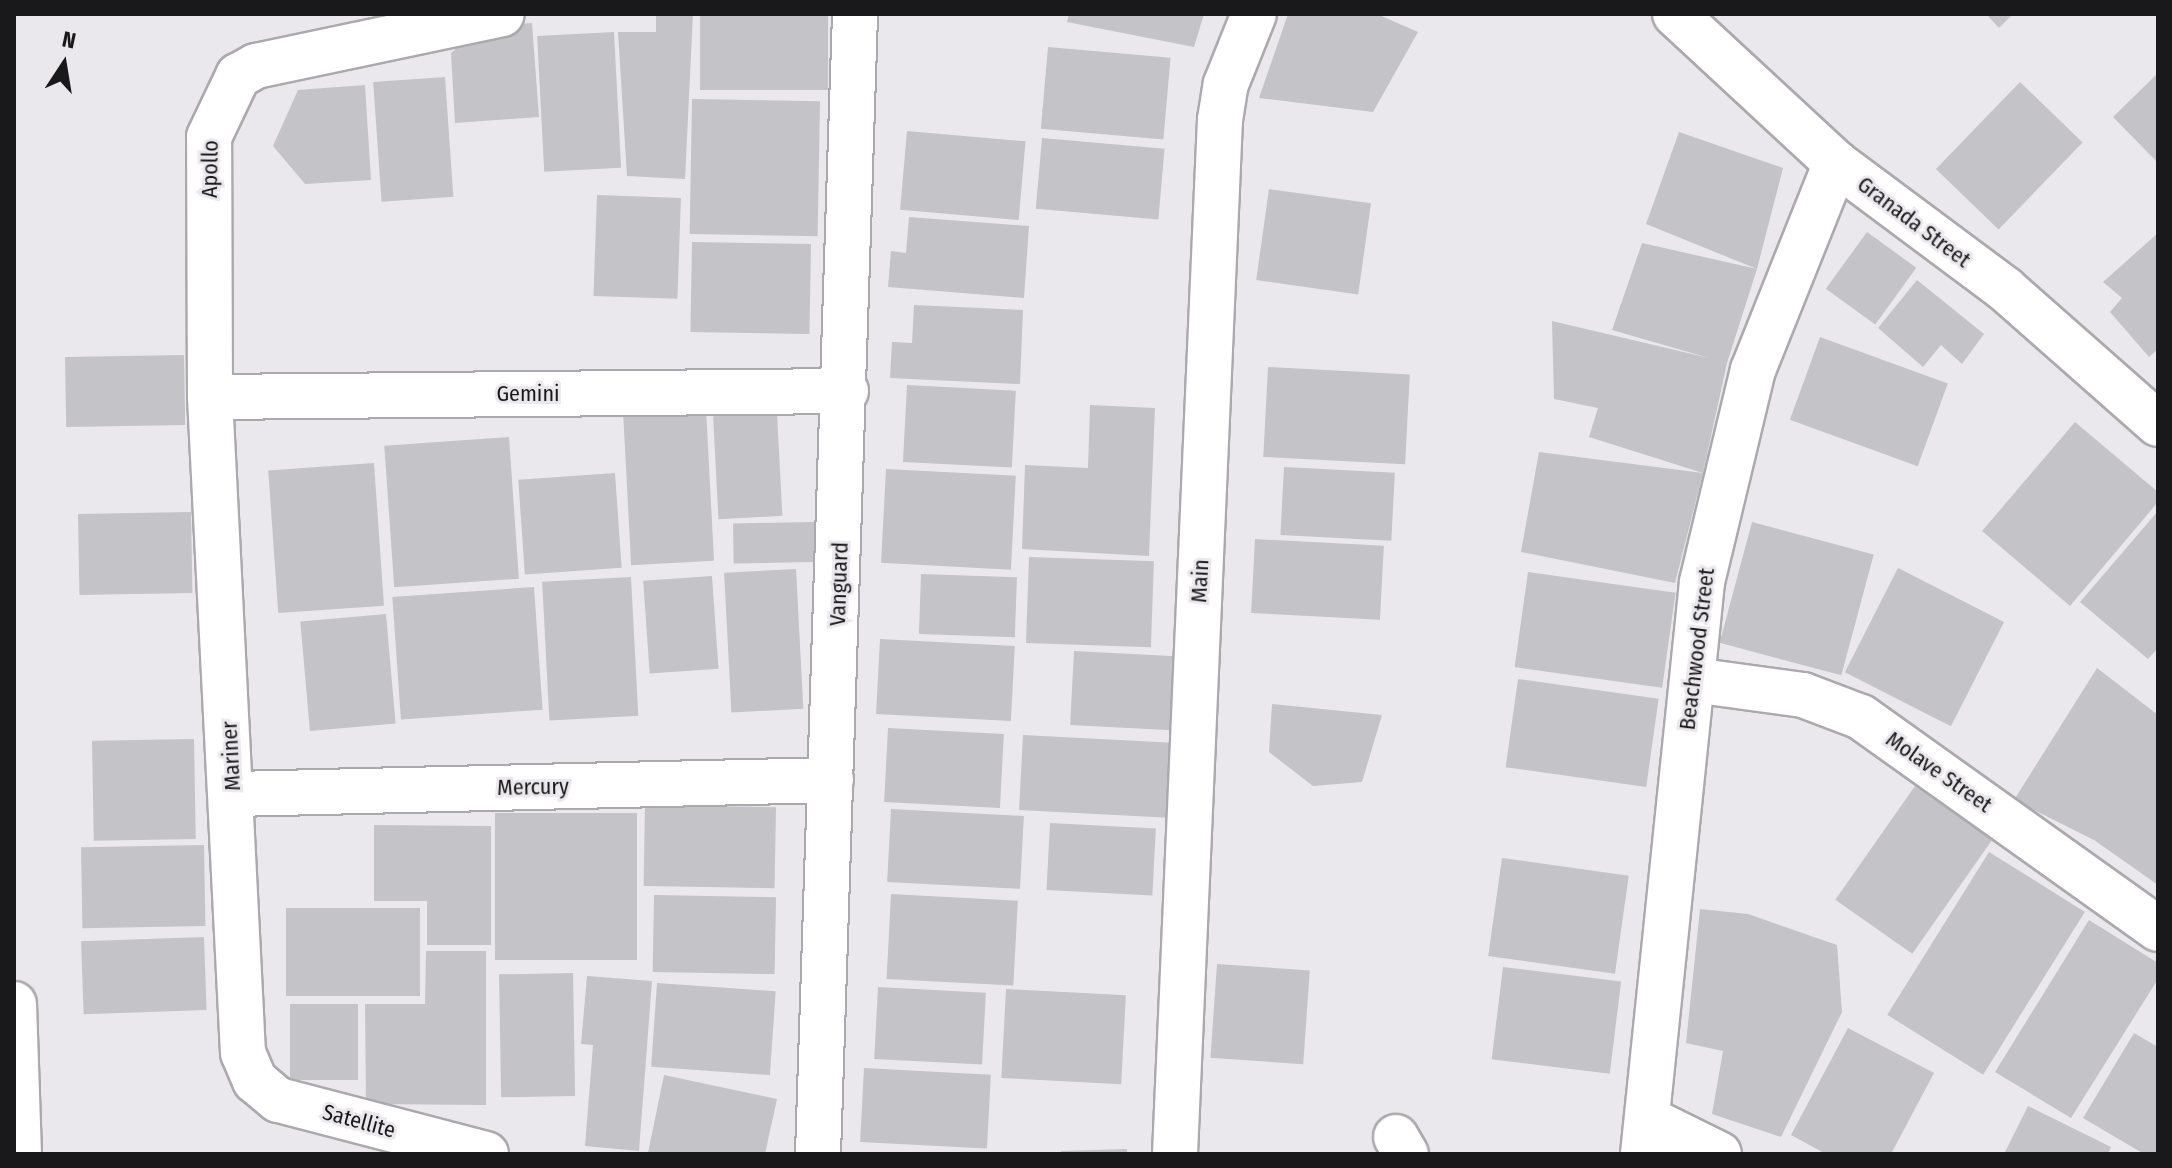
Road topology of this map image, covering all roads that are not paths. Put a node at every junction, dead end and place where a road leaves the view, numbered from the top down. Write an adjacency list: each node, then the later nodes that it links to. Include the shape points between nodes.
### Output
1 (502, 14): 7 (street, Apollo, via 256,66 238,76 209,137)
2 (855, 14): 6 (street, Vanguard)
3 (1254, 14): 19 (street, Main, via 1226,84 1220,120)
4 (1675, 14): 5 (street, Granada Street)
5 (1836, 163): 8 (street, Granada Street, via 2005,289); 9 (street, Beachwood Street, via 1753,370 1702,582)
6 (846, 391): 7 (street, Gemini); 10 (street, Vanguard)
7 (210, 397): 11 (street, Mariner)
8 (2158, 424)
9 (1693, 680): 12 (street, Molave Street, via 1803,695 1861,717); 15 (street, Beachwood Street)
10 (831, 780): 11 (street, Mercury); 18 (street, Vanguard)
11 (234, 794): 14 (street, Mariner, via 236,1026 255,1081)
12 (2158, 929)
13 (14, 1004): 16 (street)
14 (278, 1100): 17 (street, Satellite)
15 (1645, 1137): 20 (street)
16 (19, 1154)
17 (486, 1154)
18 (818, 1154)
19 (1175, 1154)
20 (1719, 1154)

